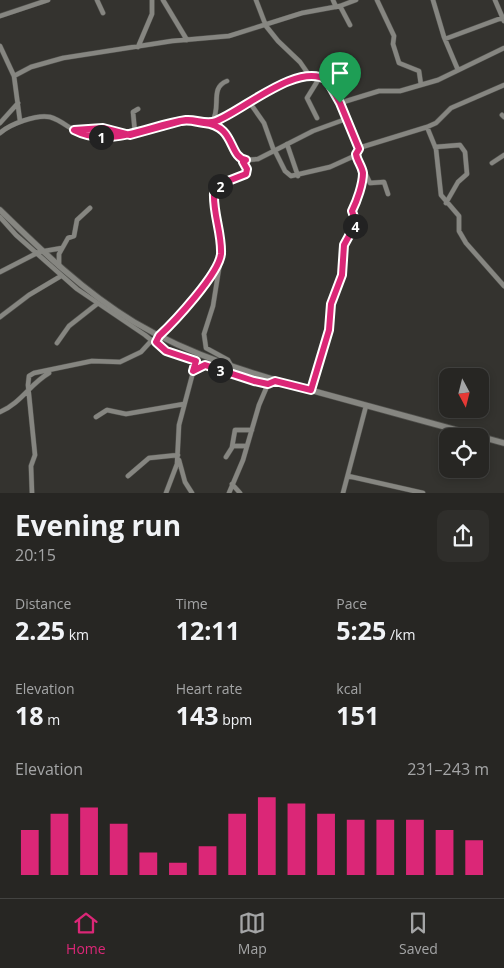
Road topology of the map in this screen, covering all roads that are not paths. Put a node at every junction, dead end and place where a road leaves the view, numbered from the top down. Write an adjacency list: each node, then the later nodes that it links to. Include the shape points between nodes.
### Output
1 (48, 0): 11 (street)
2 (97, 0): 13 (street)
3 (152, 0): 21 (street, via 152,14)
4 (163, 0): 18 (street)
5 (256, 0): 16 (street)
6 (333, 0): 12 (street)
7 (356, 0): 12 (street)
8 (377, 0): 28 (street, via 394,36 396,56 403,66 419,71)
9 (433, 0): 19 (street)
10 (495, 0): 15 (street)
11 (40, 1): 14 (street)
12 (338, 7): 16 (street, via 302,13); 17 (street)
13 (103, 14)
14 (0, 16)
15 (503, 18): 19 (street)
16 (266, 26): 18 (street, via 229,36); 24 (street)
17 (350, 26)
18 (187, 40): 21 (street)
19 (445, 40): 23 (street)
20 (0, 46): 25 (street)
21 (138, 47): 25 (street, via 51,61)
22 (504, 48): 23 (street)
23 (458, 70): 28 (street)
24 (309, 75): 26 (street); 30 (street, via 276,87)
25 (14, 76): 31 (street)
26 (320, 77): 32 (street, via 327,80); 34 (street, via 307,98)
27 (228, 81): 38 (street, via 222,83 217,92 218,112)
28 (421, 85): 32 (street, via 400,91 379,91)
29 (504, 85): 39 (street, via 450,108 436,123)
30 (250, 102): 38 (street); 45 (street, via 264,123)
31 (18, 103): 36 (street); 37 (street)
32 (340, 103): 35 (street)
33 (138, 109): 42 (street, via 133,112)
34 (317, 118)
35 (346, 119): 43 (street); 46 (street)
36 (20, 121): 40 (street, via 50,117); 41 (street)
37 (0, 122)
38 (212, 122): 42 (street, via 186,120); 48 (street, via 225,131 239,157)
39 (427, 127): 44 (street); 46 (street)
40 (74, 130): 42 (street, via 103,128); 42 (street, via 93,137)
41 (0, 133)
42 (132, 134)
43 (287, 144): 45 (street); 51 (street)
44 (434, 147): 53 (street, via 439,185); 53 (street, via 460,145 465,152 467,174 458,182)
45 (274, 151): 48 (street, via 258,159); 51 (street, via 285,171 291,176)
46 (358, 152): 50 (street); 51 (street, via 330,167)
47 (504, 155): 49 (street)
48 (246, 160): 58 (street, via 243,162 246,174 223,183 214,193 221,236)
49 (492, 162)
50 (363, 170): 52 (street, via 370,183 385,182); 76 (street, via 352,211 356,223 344,245 342,275 331,304 329,330)
51 (298, 176)
52 (388, 194)
53 (446, 203): 62 (street, via 458,216 459,231 466,243)
54 (90, 208): 56 (street, via 77,220 74,236 68,238)
55 (0, 212): 57 (main road)
56 (62, 248): 57 (street); 59 (street)
57 (39, 252): 59 (main road); 60 (street); 61 (street)
58 (219, 263): 65 (street, via 202,288); 70 (street, via 213,306 203,339 206,348 228,360)
59 (59, 268): 65 (main road, via 108,305)
60 (0, 272)
61 (60, 276): 63 (street); 64 (street)
62 (504, 286)
63 (97, 304): 66 (street); 67 (street, via 69,326)
64 (0, 317)
65 (159, 336): 66 (street); 70 (main road)
66 (154, 341): 68 (street, via 166,351); 71 (street, via 126,360 112,363 92,361)
67 (58, 343)
68 (196, 361): 69 (street); 72 (street)
69 (205, 365): 72 (street); 74 (street)
70 (232, 367): 73 (main road)
71 (52, 371): 75 (street); 75 (street, via 31,374)
72 (193, 371): 77 (street)
73 (275, 381): 74 (street); 76 (main road)
74 (268, 384): 81 (street)
75 (28, 389): 79 (street, via 18,401); 91 (street, via 35,455 31,466)
76 (311, 390): 78 (main road)
77 (184, 404): 80 (street, via 126,414 107,410); 85 (street, via 178,431)
78 (366, 406): 82 (main road); 88 (street)
79 (0, 412)
80 (96, 417)
81 (252, 430): 83 (street); 84 (street, via 235,430)
82 (504, 443)
83 (247, 446): 84 (street); 89 (street)
84 (232, 447): 86 (street)
85 (178, 456): 87 (street, via 149,458); 92 (street); 93 (street, via 185,482)
86 (226, 457)
87 (128, 476)
88 (348, 476): 90 (street); 96 (street)
89 (232, 484): 94 (street); 95 (street)
90 (410, 492): 97 (street)
91 (32, 493)
92 (166, 493)
93 (192, 493)
94 (229, 493)
95 (240, 493)
96 (343, 493)
97 (423, 493)

